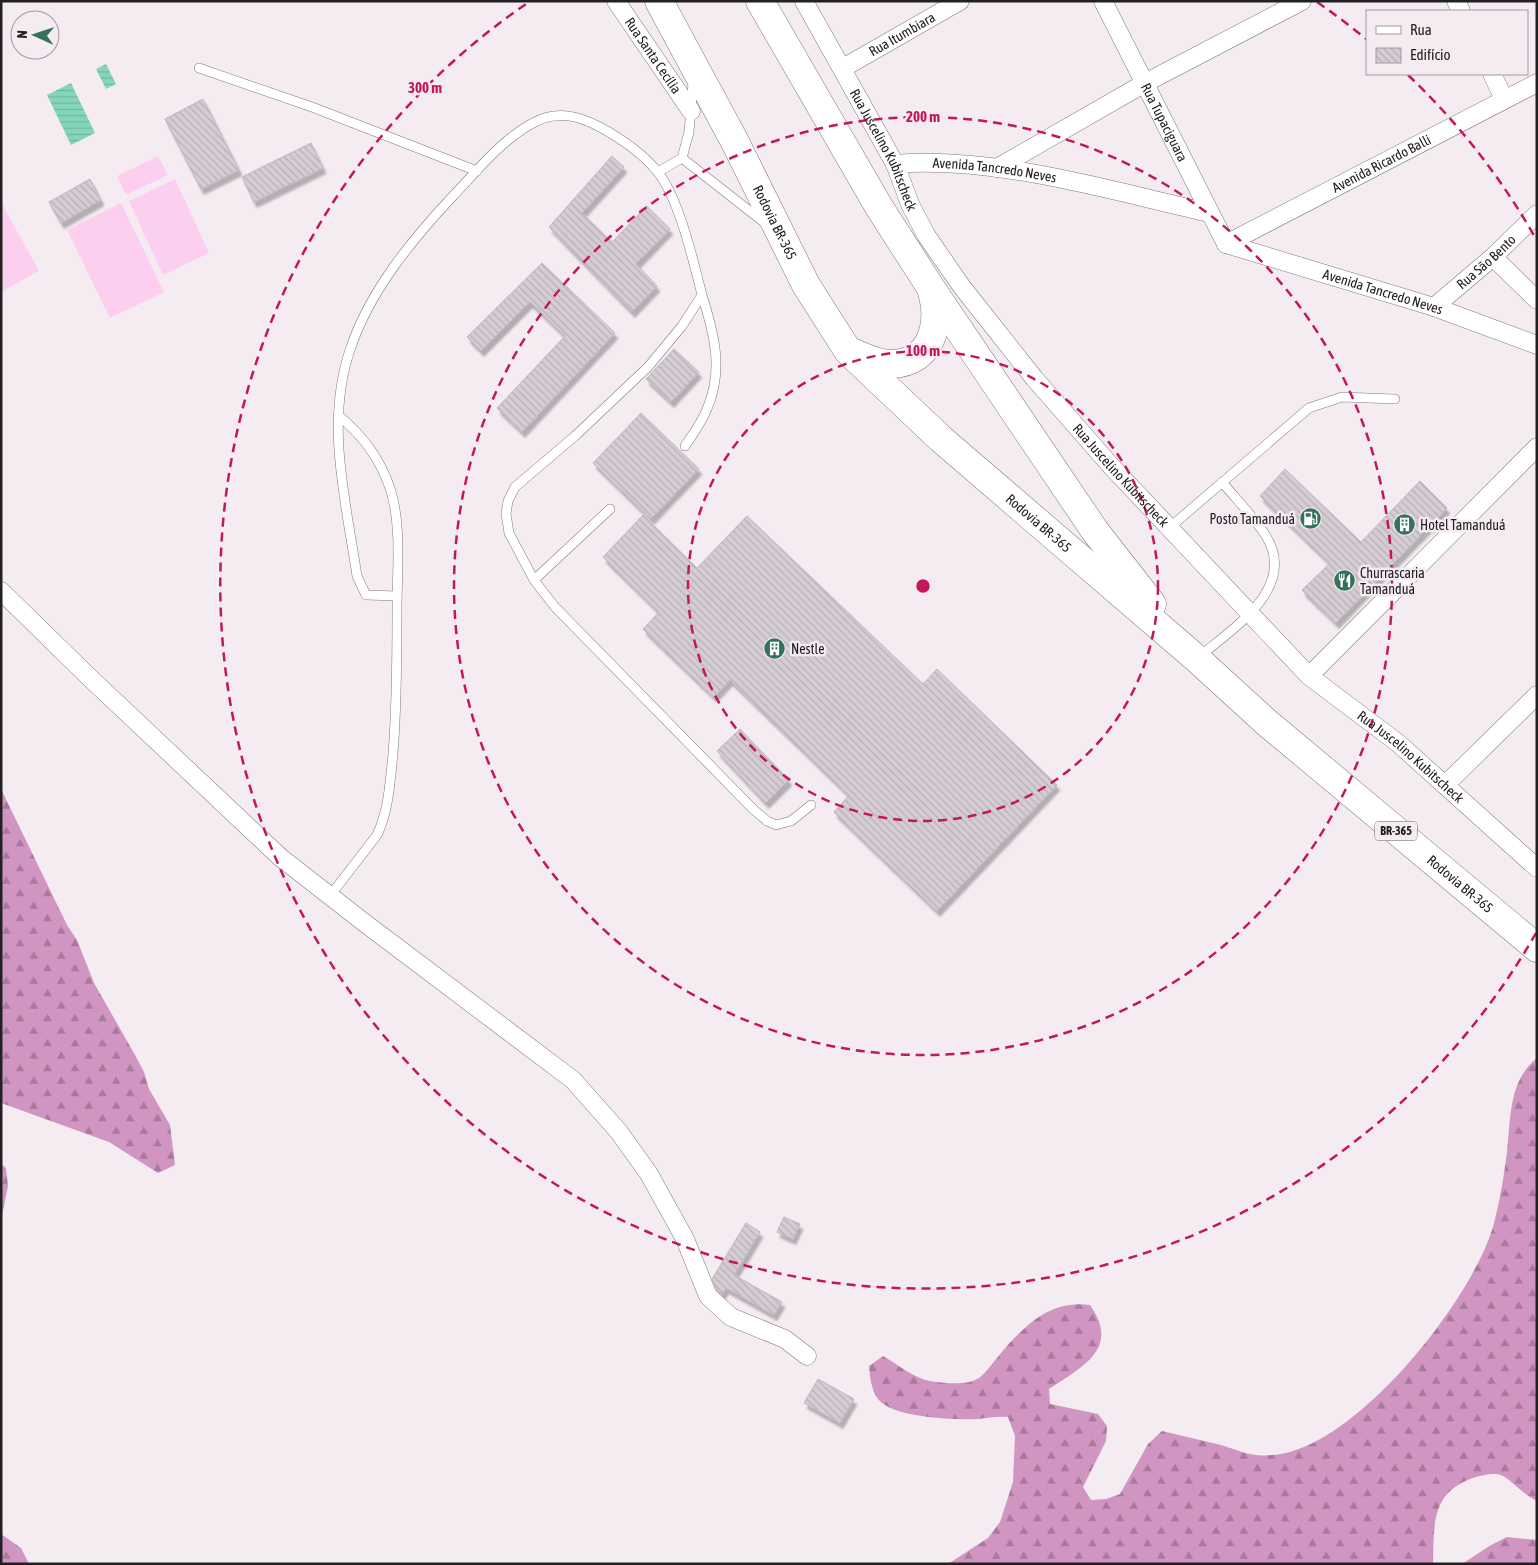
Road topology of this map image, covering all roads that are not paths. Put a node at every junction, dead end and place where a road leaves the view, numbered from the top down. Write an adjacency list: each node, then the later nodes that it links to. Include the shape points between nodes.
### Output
1 (616, 1): 15 (street, Rua Santa Cecília)
2 (659, 1): 8 (main road, Rodovia BR-365 / BR-365)
3 (760, 1): 26 (main road, BR-365, via 879,207)
4 (804, 1): 10 (street, Rua Juscelino Kubitscheck)
5 (960, 1): 10 (street, Rua Itumbiara)
6 (1103, 1): 12 (street, Rua Tupaciguara)
7 (1302, 1): 12 (street)
8 (691, 58): 15 (lane); 23 (main road, Rodovia BR-365 / BR-365)
9 (199, 68): 19 (lane, via 312,107)
10 (844, 68): 17 (street, Rua Juscelino Kubitscheck)
11 (1492, 75): 14 (street)
12 (1145, 83): 18 (street); 21 (street, Rua Tupaciguara)
13 (1537, 83): 14 (street, Avenida Ricardo Balli)
14 (1504, 99): 24 (street, Avenida Ricardo Balli)
15 (692, 111): 16 (lane)
16 (682, 158): 20 (lane); 23 (lane)
17 (895, 164): 18 (street, Avenida Tancredo Neves, via 949,162); 38 (street, Rua Juscelino Kubitscheck, via 926,235 962,287 1034,378)
18 (998, 168): 21 (street, Avenida Tancredo Neves)
19 (477, 171): 20 (lane, via 515,135 535,122 550,116 569,115 612,133); 33 (lane, via 394,267 364,315 349,350 340,388)
20 (658, 172): 27 (lane, via 688,241)
21 (1210, 213): 24 (street, Rua Tupaciguara)
22 (1537, 214): 25 (street, Rua São Bento)
23 (782, 238): 31 (main road, Rodovia BR-365 / BR-365, via 806,285)
24 (1226, 244): 29 (street, Avenida Tancredo Neves)
25 (1493, 257): 28 (street); 29 (street, Rua São Bento)
26 (931, 288): 31 (main road, BR-365, via 935,329 926,347 916,356 902,363 889,364); 43 (main road, BR-365, via 1095,532)
27 (702, 295): 34 (lane, via 714,332 717,358 715,385 707,410); 39 (lane, via 682,326 648,366 575,436 515,487 506,514 509,533)
28 (1537, 300)
29 (1434, 308): 30 (street, Avenida Tancredo Neves)
30 (1537, 345)
31 (848, 351): 43 (main road, Rodovia BR-365 / BR-365, via 941,439)
32 (1396, 399): 36 (lane, via 1342,397 1309,408)
33 (338, 415): 41 (lane, via 367,441 378,458 390,489 397,528); 41 (lane, via 339,452 360,586 366,595)
34 (685, 446)
35 (1537, 447): 44 (street)
36 (1222, 482): 38 (lane); 42 (lane, via 1266,536 1273,551 1275,574 1270,588)
37 (610, 509): 39 (lane)
38 (1169, 528): 42 (street, Rua Juscelino Kubitscheck)
39 (534, 580): 47 (lane, via 555,607 767,821 782,825)
40 (1, 591): 49 (street, via 280,857)
41 (397, 596): 49 (lane, via 396,707 386,809 376,835)
42 (1250, 614): 43 (lane); 44 (street, Rua Juscelino Kubitscheck)
43 (1197, 659): 50 (main road, Rodovia BR-365 / BR-365, via 1266,722)
44 (1309, 676): 46 (street, Rua Juscelino Kubitscheck, via 1398,743)
45 (1537, 695): 46 (street)
46 (1445, 785): 48 (street, Rua Juscelino Kubitscheck)
47 (811, 805)
48 (1537, 868)
49 (330, 896): 51 (street, via 573,1080 620,1132 649,1174 685,1238 708,1296 731,1317 786,1339)
50 (1537, 948)
51 (808, 1356)

